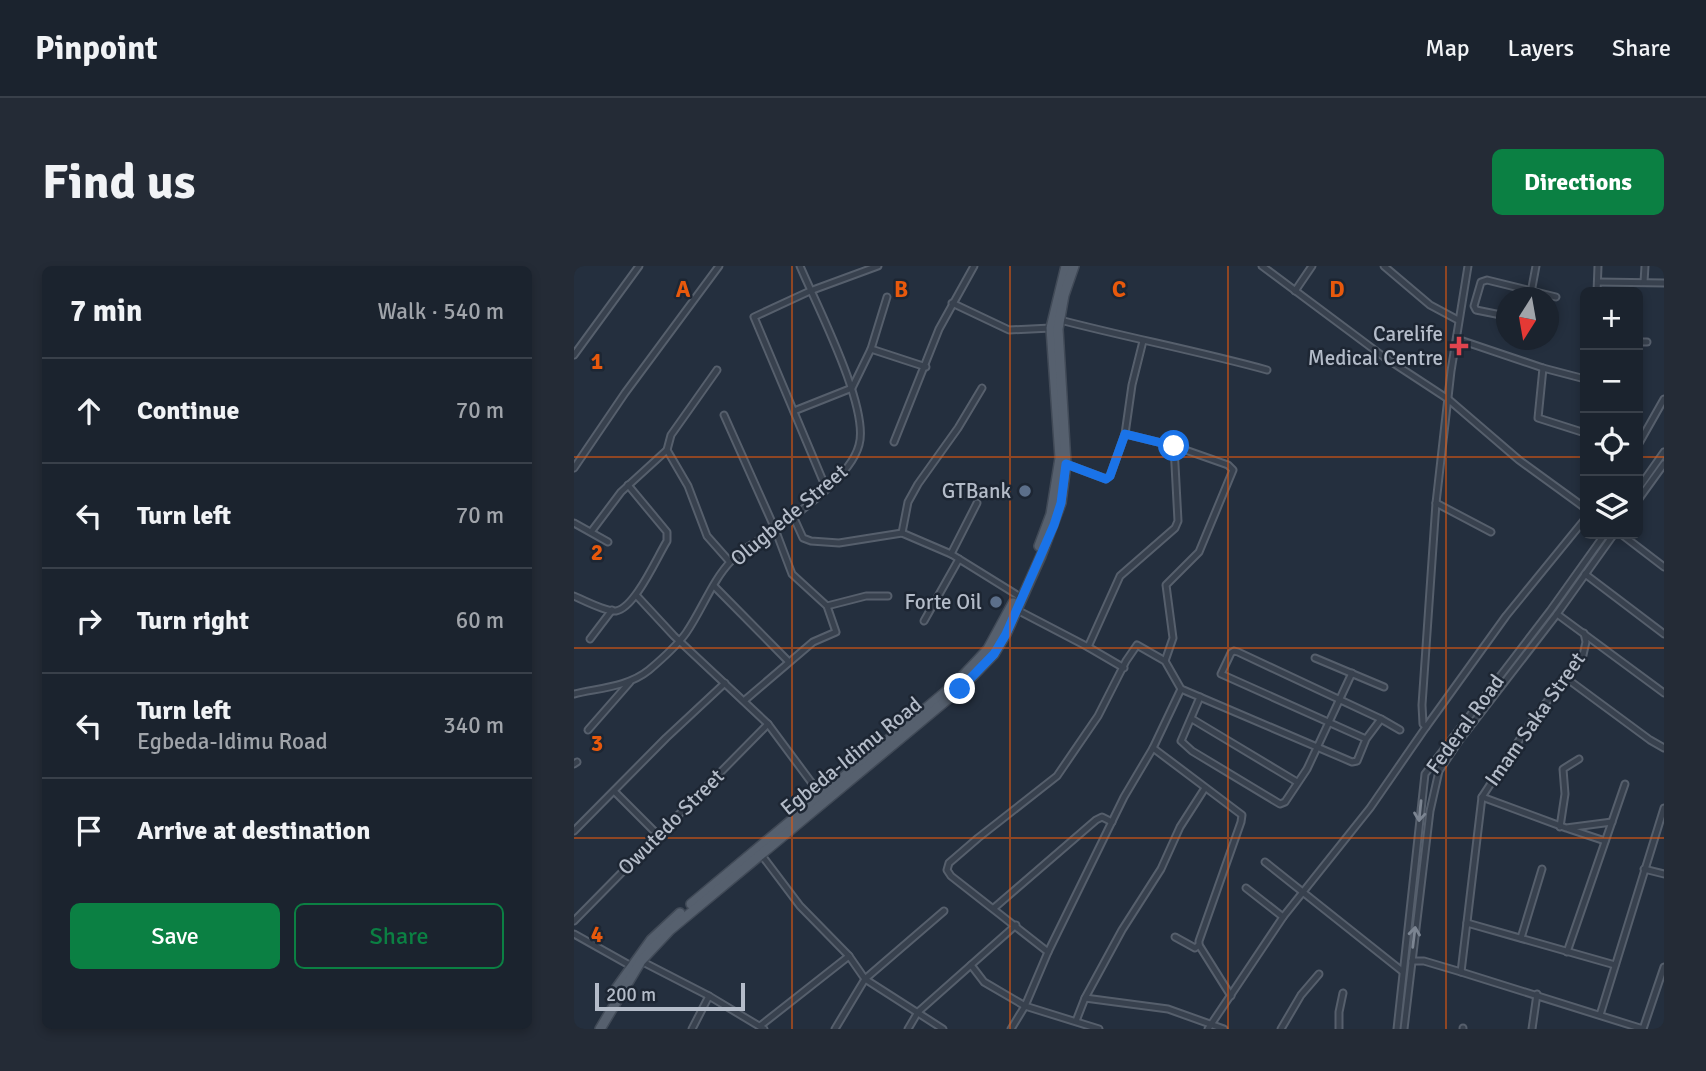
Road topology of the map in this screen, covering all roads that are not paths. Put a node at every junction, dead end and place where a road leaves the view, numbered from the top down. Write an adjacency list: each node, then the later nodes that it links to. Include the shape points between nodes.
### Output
1 (639, 266): 36 (street)
2 (719, 266): 58 (street)
3 (800, 266): 23 (street, Olugbede Street)
4 (974, 266): 26 (street)
5 (1066, 266): 30 (main road, Egbeda-Idimu Road)
6 (1074, 266): 28 (main road, Egbeda-Idimu Road)
7 (1262, 266): 24 (street)
8 (1312, 266): 24 (street)
9 (1384, 266): 16 (street)
10 (1400, 266): 16 (street)
11 (1468, 266): 29 (street)
12 (1536, 266): 21 (street)
13 (1598, 266): 17 (street)
14 (1645, 266): 18 (street)
15 (873, 267): 23 (street)
16 (1392, 273): 29 (street, via 1437,310)
17 (1598, 282): 18 (street); 22 (street)
18 (1644, 282): 19 (street)
19 (1664, 283)
20 (1509, 287): 27 (street, via 1481,282 1474,306)
21 (1532, 287)
22 (1598, 287)
23 (810, 291): 42 (street, Olugbede Street); 47 (street, via 754,317)
24 (1295, 291): 45 (street)
25 (887, 297): 35 (street)
26 (952, 303): 30 (street, via 1009,330); 37 (street)
27 (1496, 314)
28 (1059, 320): 32 (street); 44 (main road, Egbeda-Idimu Road)
29 (1458, 320): 31 (street)
30 (1051, 328): 44 (main road, Egbeda-Idimu Road)
31 (1457, 339): 38 (street); 45 (street)
32 (1143, 341): 40 (street); 50 (street)
33 (1643, 342): 34 (street)
34 (1647, 342)
35 (871, 349): 37 (street); 42 (street)
36 (574, 354)
37 (926, 367): 52 (street)
38 (1543, 368): 41 (street); 49 (street, via 1538,418)
39 (717, 370): 54 (street, via 671,435)
40 (1267, 370)
41 (1580, 378)
42 (852, 388): 47 (street); 61 (street, Olugbede Street, via 859,413 859,445 852,461)
43 (982, 388): 72 (street, via 908,502)
44 (1059, 391): 56 (main road, Egbeda-Idimu Road); 84 (main road, Egbeda-Idimu Road, via 1058,485 1036,555)
45 (1448, 399): 64 (street); 65 (street)
46 (1664, 399): 51 (street)
47 (794, 411): 61 (street)
48 (724, 415): 69 (street)
49 (1580, 431)
50 (1125, 434): 53 (street); 56 (street, via 1109,478)
51 (1643, 436)
52 (894, 442)
53 (1174, 446): 96 (street, via 1178,521 1120,576); 99 (street, via 1233,470 1199,552 1166,585 1174,638)
54 (667, 450): 60 (street); 79 (street, via 688,486 707,536)
55 (1664, 452): 59 (street)
56 (1066, 464): 89 (main road, Egbeda-Idimu Road, via 1054,525)
57 (1664, 464): 62 (street)
58 (574, 468)
59 (1643, 482)
60 (628, 485): 70 (street); 83 (street, via 669,536)
61 (826, 488): 66 (street, Olugbede Street)
62 (1643, 493)
63 (977, 503): 77 (street)
64 (1436, 503): 71 (street); 116 (street, via 1422,705)
65 (1580, 504)
66 (793, 516): 69 (street, Olugbede Street); 72 (street, via 803,538 811,541)
67 (574, 523): 70 (street)
68 (1580, 525): 116 (street, via 1506,615)
69 (775, 529): 79 (street, Olugbede Street); 87 (street, via 792,574)
70 (591, 531): 76 (street)
71 (1491, 532)
72 (902, 533): 77 (street)
73 (1601, 539): 137 (street, Federal Road, one-way to 137, via 1425,774)
74 (1610, 539): 81 (street, Federal Road)
75 (1628, 539): 80 (street)
76 (608, 542)
77 (951, 554): 78 (street)
78 (959, 559): 84 (street); 91 (street)
79 (730, 562): 82 (street, Olugbede Street)
80 (1664, 567)
81 (1585, 574): 90 (street, Federal Road); 93 (street)
82 (715, 586): 95 (street, Olugbede Street); 98 (street)
83 (636, 595): 88 (street); 95 (street)
84 (1017, 595): 128 (main road, Egbeda-Idimu Road, via 976,664)
85 (574, 596): 88 (street)
86 (888, 596): 87 (street, via 866,596)
87 (827, 606): 98 (street, via 836,632)
88 (612, 610): 94 (street)
89 (1017, 610): 96 (street); 138 (main road, Egbeda-Idimu Road, via 979,672)
90 (1557, 614): 92 (street); 139 (street, Federal Road, via 1439,771)
91 (925, 621)
92 (1584, 634): 102 (street, Imam Saka Street, via 1586,650); 107 (street)
93 (1664, 634)
94 (590, 639)
95 (680, 640): 103 (street, Olugbede Street); 104 (street)
96 (1088, 647): 100 (street)
97 (1315, 658): 101 (street)
98 (788, 661): 111 (street)
99 (1165, 661): 100 (street, via 1137,645); 106 (street)
100 (1124, 668): 146 (street, via 1057,776 949,863 951,876)
101 (1352, 673): 105 (street); 110 (street)
102 (1566, 678): 122 (street); 129 (street, Imam Saka Street)
103 (630, 682): 108 (street, Olugbede Street); 117 (street)
104 (725, 683): 111 (street); 127 (street)
105 (1384, 687)
106 (1181, 689): 109 (street); 121 (street)
107 (1664, 693)
108 (574, 694)
109 (1200, 696): 112 (street); 120 (street)
110 (1340, 699): 113 (street); 114 (street); 114 (street, via 1238,652 1231,653 1221,674)
111 (745, 700): 115 (street)
112 (1192, 719): 124 (street); 124 (street, via 1181,741 1187,747 1275,802 1285,802)
113 (1381, 719): 118 (street); 119 (street)
114 (1328, 723): 119 (street); 120 (street)
115 (768, 724): 128 (street); 135 (street, Owutedo Street)
116 (1426, 727): 145 (street, via 1370,808)
117 (588, 730)
118 (1400, 730)
119 (1366, 739): 120 (street, via 1355,763)
120 (1317, 746): 124 (street)
121 (1153, 748): 126 (street); 131 (street)
122 (1664, 748)
123 (1579, 758): 133 (street, via 1563,769)
124 (1297, 782)
125 (1625, 784): 132 (street)
126 (1205, 788): 155 (street, via 1242,815); 174 (street)
127 (614, 791): 134 (street); 135 (street)
128 (820, 794): 163 (main road, Egbeda-Idimu Road, via 664,926)
129 (1482, 797): 133 (street); 150 (street, Imam Saka Street)
130 (1664, 808): 142 (street)
131 (1112, 822): 146 (street, via 1102,817 1096,820); 156 (street)
132 (1612, 822): 133 (street); 136 (street)
133 (1563, 828): 136 (street)
134 (574, 831)
135 (658, 835): 149 (street, Owutedo Street)
136 (1605, 841): 157 (street)
137 (1416, 852): 139 (street); 165 (street, Federal Road)
138 (760, 853): 158 (street, via 800,906); 159 (main road, Egbeda-Idimu Road, via 683,918)
139 (1425, 853): 160 (street, Federal Road, one-way to 139)
140 (1265, 862): 145 (street)
141 (1542, 869): 154 (street)
142 (1644, 869): 143 (street); 162 (street)
143 (1664, 874)
144 (1246, 888): 148 (street)
145 (1303, 892): 148 (street); 165 (street)
146 (994, 908): 151 (street)
147 (944, 911): 168 (street)
148 (1283, 917): 173 (street)
149 (574, 921)
150 (1467, 923): 154 (street); 166 (street, Imam Saka Street)
151 (1016, 925): 156 (street); 161 (street)
152 (574, 934): 163 (street)
153 (1175, 937): 155 (street, via 1195,948)
154 (1521, 939): 157 (street)
155 (1199, 945): 173 (street)
156 (1048, 952): 175 (street)
157 (1567, 952): 162 (street)
158 (849, 956): 168 (street); 180 (street)
159 (642, 961): 172 (street); 182 (main road, Egbeda-Idimu Road)
160 (1412, 961): 166 (street); 193 (street, Federal Road)
161 (971, 965): 175 (street, via 984,982); 176 (street)
162 (1615, 965): 177 (street)
163 (631, 966): 181 (main road, Egbeda-Idimu Road)
164 (1664, 967): 169 (street)
165 (1402, 971): 192 (street, Federal Road)
166 (1461, 972): 171 (street)
167 (1319, 974): 190 (street)
168 (865, 979): 176 (street); 184 (street)
169 (1661, 984): 195 (street)
170 (1343, 993): 191 (street)
171 (1537, 994): 177 (street); 194 (street)
172 (709, 996): 180 (street); 183 (street)
173 (1231, 996): 179 (street)
174 (1085, 998): 178 (street); 179 (street, via 1168,1009)
175 (1025, 1006): 178 (street); 187 (street)
176 (918, 1012): 185 (street); 186 (street)
177 (1600, 1015): 195 (street)
178 (1076, 1021): 188 (street)
179 (1210, 1026): 189 (street)
180 (762, 1028)
181 (593, 1029)
182 (600, 1029)
183 (692, 1029)
184 (835, 1029)
185 (908, 1029)
186 (943, 1029)
187 (1011, 1029)
188 (1099, 1029)
189 (1224, 1029)
190 (1281, 1029)
191 (1339, 1029)
192 (1397, 1029)
193 (1404, 1029)
194 (1532, 1029)
195 (1644, 1029)

